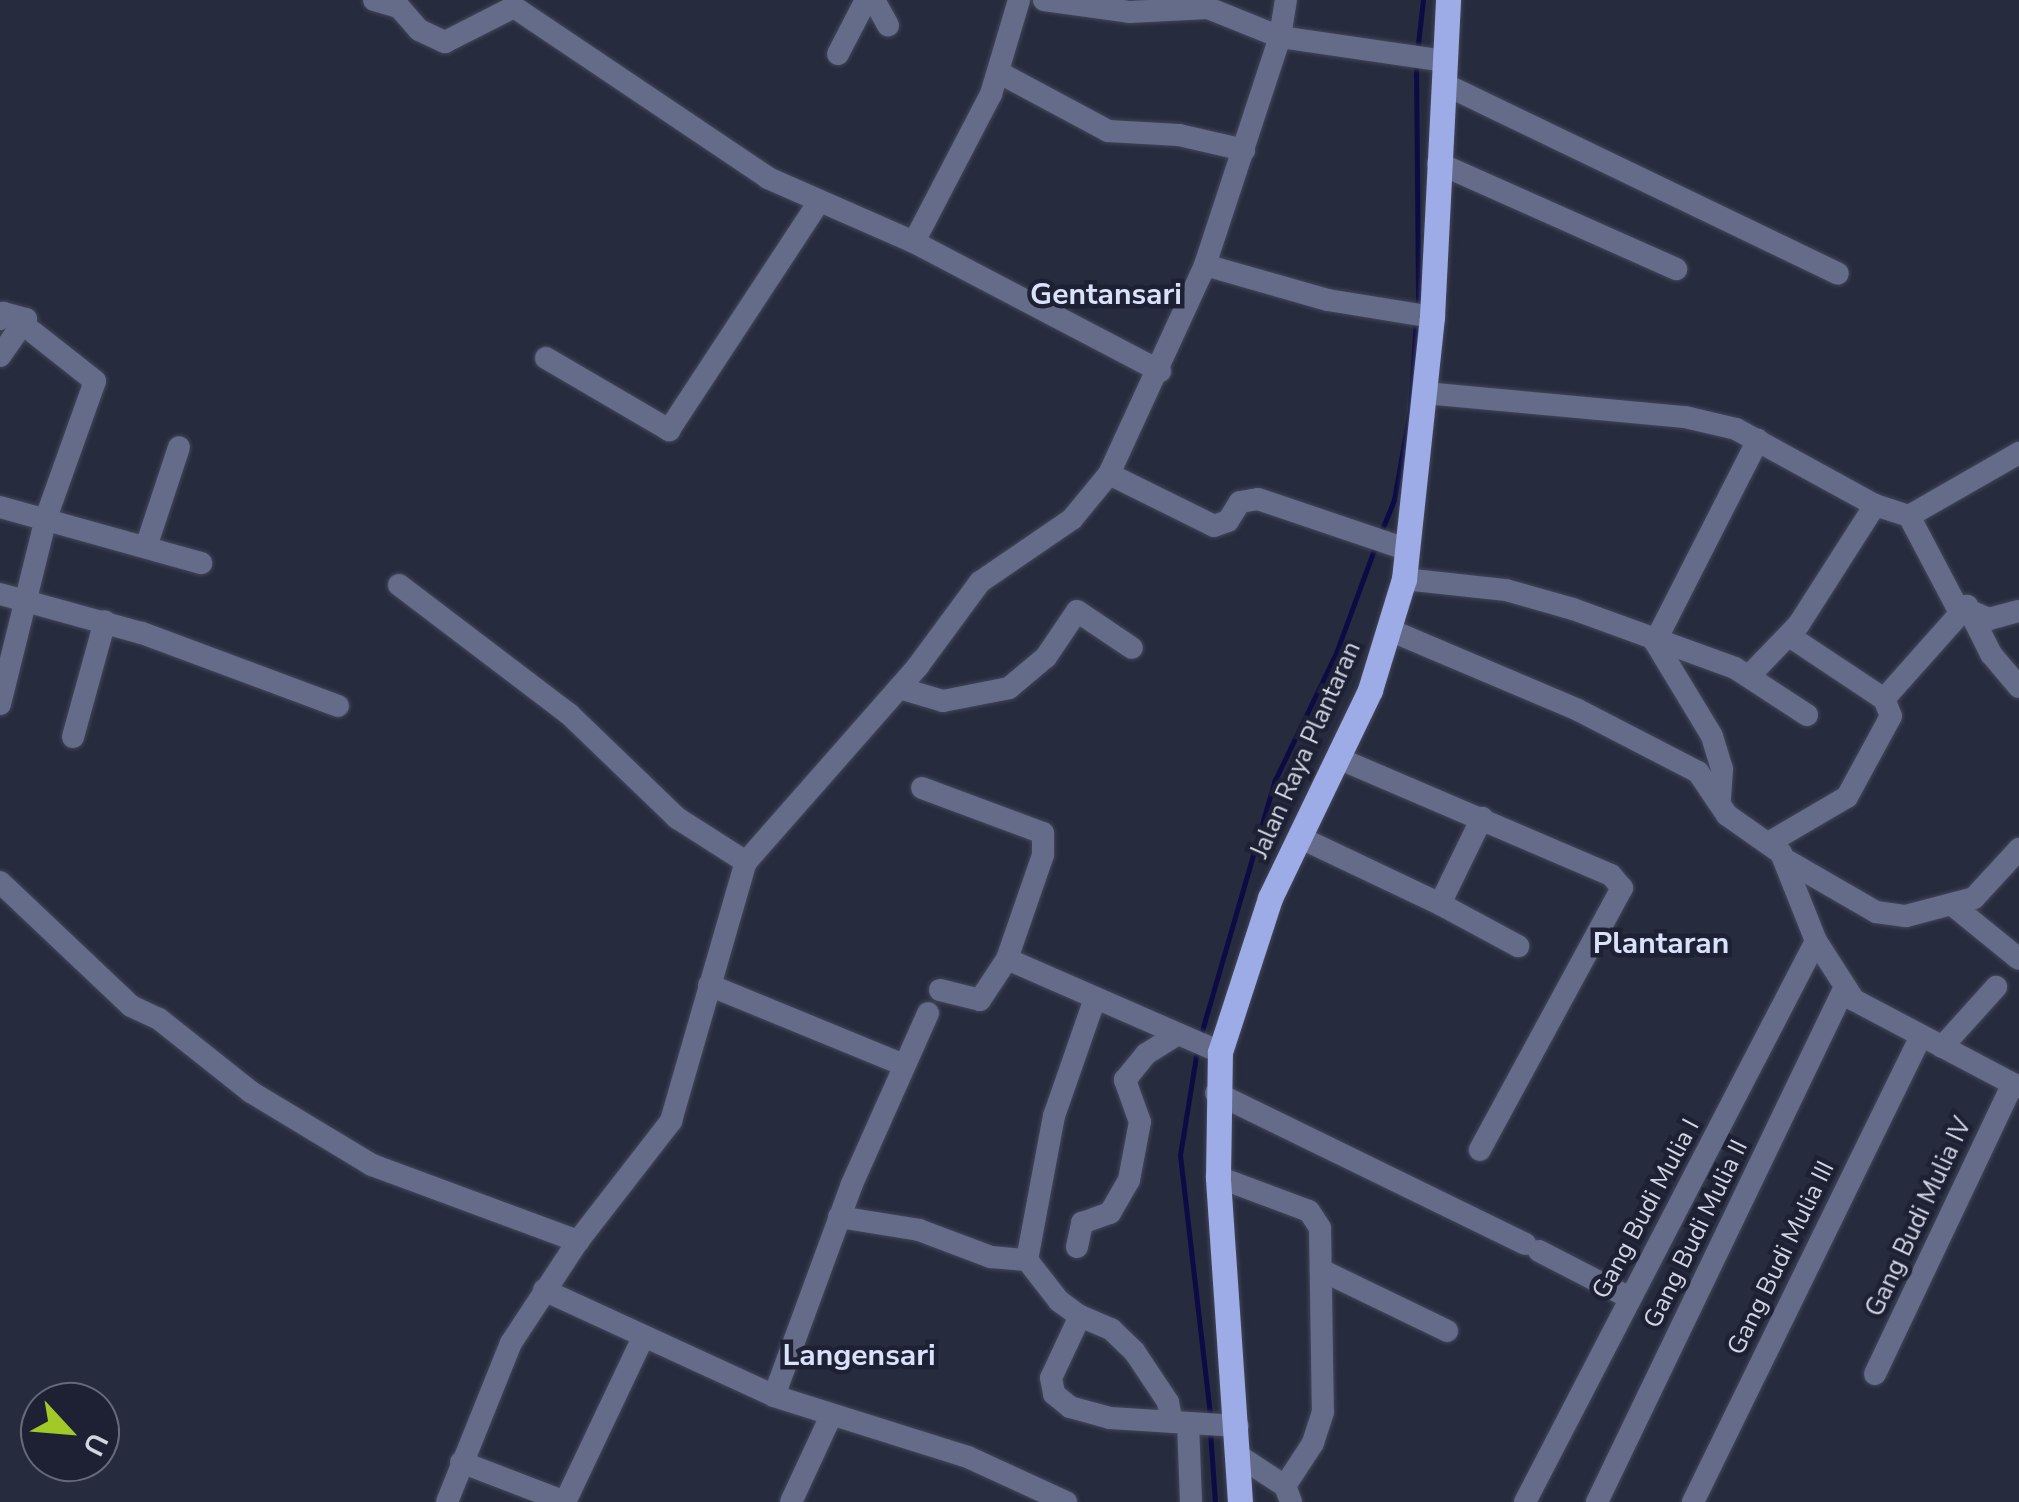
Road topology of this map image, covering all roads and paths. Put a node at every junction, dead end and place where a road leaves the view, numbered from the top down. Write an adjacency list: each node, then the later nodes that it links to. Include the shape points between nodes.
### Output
1 (374, 0): 15 (street, via 399,7 420,30 446,42 514,7 665,106 715,147)
2 (870, 0): 8 (street); 10 (street)
3 (1019, 0): 11 (street)
4 (1044, 0): 7 (street)
5 (1286, 0): 9 (street)
6 (1448, 0): 12 (main road, Jalan Raya Plantaran)
7 (1131, 6): 9 (street, via 1208,8)
8 (888, 25)
9 (1280, 37): 12 (street, via 1308,36); 13 (street)
10 (838, 54)
11 (998, 72): 13 (street, via 1108,131 1179,135); 16 (street)
12 (1445, 73): 14 (main road, Jalan Raya Plantaran); 19 (street)
13 (1244, 150): 17 (street)
14 (1438, 162): 18 (street); 20 (main road, Jalan Raya Plantaran)
15 (818, 203): 16 (street); 24 (street, via 669,430)
16 (914, 242): 25 (street)
17 (1205, 266): 20 (street, via 1328,300); 25 (street)
18 (1676, 269)
19 (1838, 274)
20 (1428, 316): 26 (main road, Jalan Raya Plantaran)
21 (0, 318): 23 (street, via 3,313 26,319)
22 (33, 332): 34 (street, via 95,381)
23 (0, 356)
24 (546, 358)
25 (1160, 370): 30 (street)
26 (1425, 393): 27 (street, via 1686,418); 35 (main road, Jalan Raya Plantaran)
27 (1758, 440): 31 (street); 46 (street)
28 (179, 447): 36 (street)
29 (2019, 453): 33 (street)
30 (1110, 474): 35 (street, via 1214,526 1228,521 1240,502 1258,499 1306,510); 50 (street, via 1072,520 990,571)
31 (1875, 505): 33 (street); 45 (street)
32 (0, 507): 34 (street)
33 (1910, 516): 41 (street, via 1956,605)
34 (46, 518): 36 (street); 40 (street)
35 (1383, 543): 38 (main road, Jalan Raya Plantaran)
36 (146, 546): 37 (street)
37 (201, 563)
38 (1404, 579): 44 (main road, Jalan Raya Plantaran); 46 (street, via 1518,592)
39 (399, 585): 63 (street, via 569,714 676,818)
40 (12, 597): 43 (street); 52 (street)
41 (1967, 606): 42 (street, via 1989,619); 49 (street, via 1991,654); 51 (street)
42 (2019, 611)
43 (105, 621): 53 (street); 55 (street)
44 (1392, 631): 56 (main road, Jalan Raya Plantaran); 58 (street, via 1668,754 1698,772)
45 (1788, 636): 48 (street); 51 (street)
46 (1655, 642): 48 (street); 58 (street, via 1712,736 1722,769)
47 (1132, 648): 50 (street, via 1077,611 1046,657 1009,688 942,701)
48 (1750, 675): 54 (street)
49 (2019, 686)
50 (899, 688): 63 (street)
51 (1884, 699): 61 (street, via 1890,725 1847,798)
52 (0, 704)
53 (338, 706)
54 (1807, 716)
55 (74, 737)
56 (1340, 759): 59 (street); 60 (main road, Jalan Raya Plantaran)
57 (922, 788): 70 (street, via 1043,833 1043,855)
58 (1720, 798): 61 (street, via 1726,815)
59 (1482, 818): 66 (street); 84 (street, via 1611,875 1622,888)
60 (1301, 838): 66 (street); 79 (main road, Jalan Raya Plantaran)
61 (1770, 842): 62 (street)
62 (1786, 860): 67 (street, via 1876,912 1906,916); 68 (street)
63 (746, 862): 72 (street)
64 (2015, 862): 67 (street)
65 (0, 882): 87 (street, via 131,1006 159,1019 251,1092 372,1164)
66 (1440, 904): 69 (street)
67 (1955, 907): 71 (street)
68 (1816, 941): 74 (street); 92 (street, Gang Budi Mulia I)
69 (1518, 946)
70 (1007, 959): 75 (street, via 980,1000); 76 (street)
71 (2019, 959)
72 (709, 985): 81 (street); 87 (street, via 671,1121)
73 (1996, 987): 80 (street)
74 (1844, 989): 78 (street, via 1864,1008); 112 (street, Gang Budi Mulia II)
75 (940, 990)
76 (1094, 1001): 79 (street); 89 (street, via 1054,1116)
77 (928, 1013): 81 (street)
78 (1920, 1038): 80 (street); 113 (street, Gang Budi Mulia III)
79 (1197, 1044): 83 (main road, Jalan Raya Plantaran); 88 (street, via 1146,1054 1125,1080 1140,1122 1129,1180 1110,1213 1082,1223)
80 (1942, 1048): 82 (street)
81 (904, 1065): 86 (street)
82 (2016, 1086): 96 (street, Gang Budi Mulia IV)
83 (1216, 1092): 85 (main road, Jalan Raya Plantaran); 92 (street)
84 (1480, 1150)
85 (1218, 1177): 90 (street, via 1310,1211 1320,1228); 100 (main road, Jalan Raya Plantaran)
86 (839, 1217): 89 (street, via 919,1230 990,1257); 97 (street)
87 (578, 1242): 91 (street)
88 (1077, 1247)
89 (1026, 1260): 93 (street, via 1058,1301)
90 (1321, 1270): 94 (street); 104 (street, via 1323,1412)
91 (544, 1290): 95 (street); 102 (street, via 500,1364)
92 (1630, 1298): 111 (street, Gang Budi Mulia I)
93 (1080, 1316): 99 (street, via 1111,1329); 99 (street, via 1050,1378 1054,1394 1070,1407 1110,1418)
94 (1447, 1331)
95 (643, 1338): 97 (street); 106 (street)
96 (1875, 1374)
97 (774, 1396): 98 (street)
98 (830, 1418): 103 (street, via 968,1457); 107 (street)
99 (1192, 1423): 100 (street); 109 (street)
100 (1238, 1426): 101 (main road, Jalan Raya Plantaran)
101 (1242, 1458): 104 (street); 110 (main road, Jalan Raya Plantaran)
102 (461, 1462): 105 (street); 106 (street)
103 (1027, 1493): 108 (street)
104 (1288, 1494)
105 (447, 1502)
106 (565, 1502)
107 (791, 1502)
108 (1066, 1502)
109 (1191, 1502)
110 (1240, 1502)
111 (1524, 1502)
112 (1597, 1502)
113 (1693, 1502)

